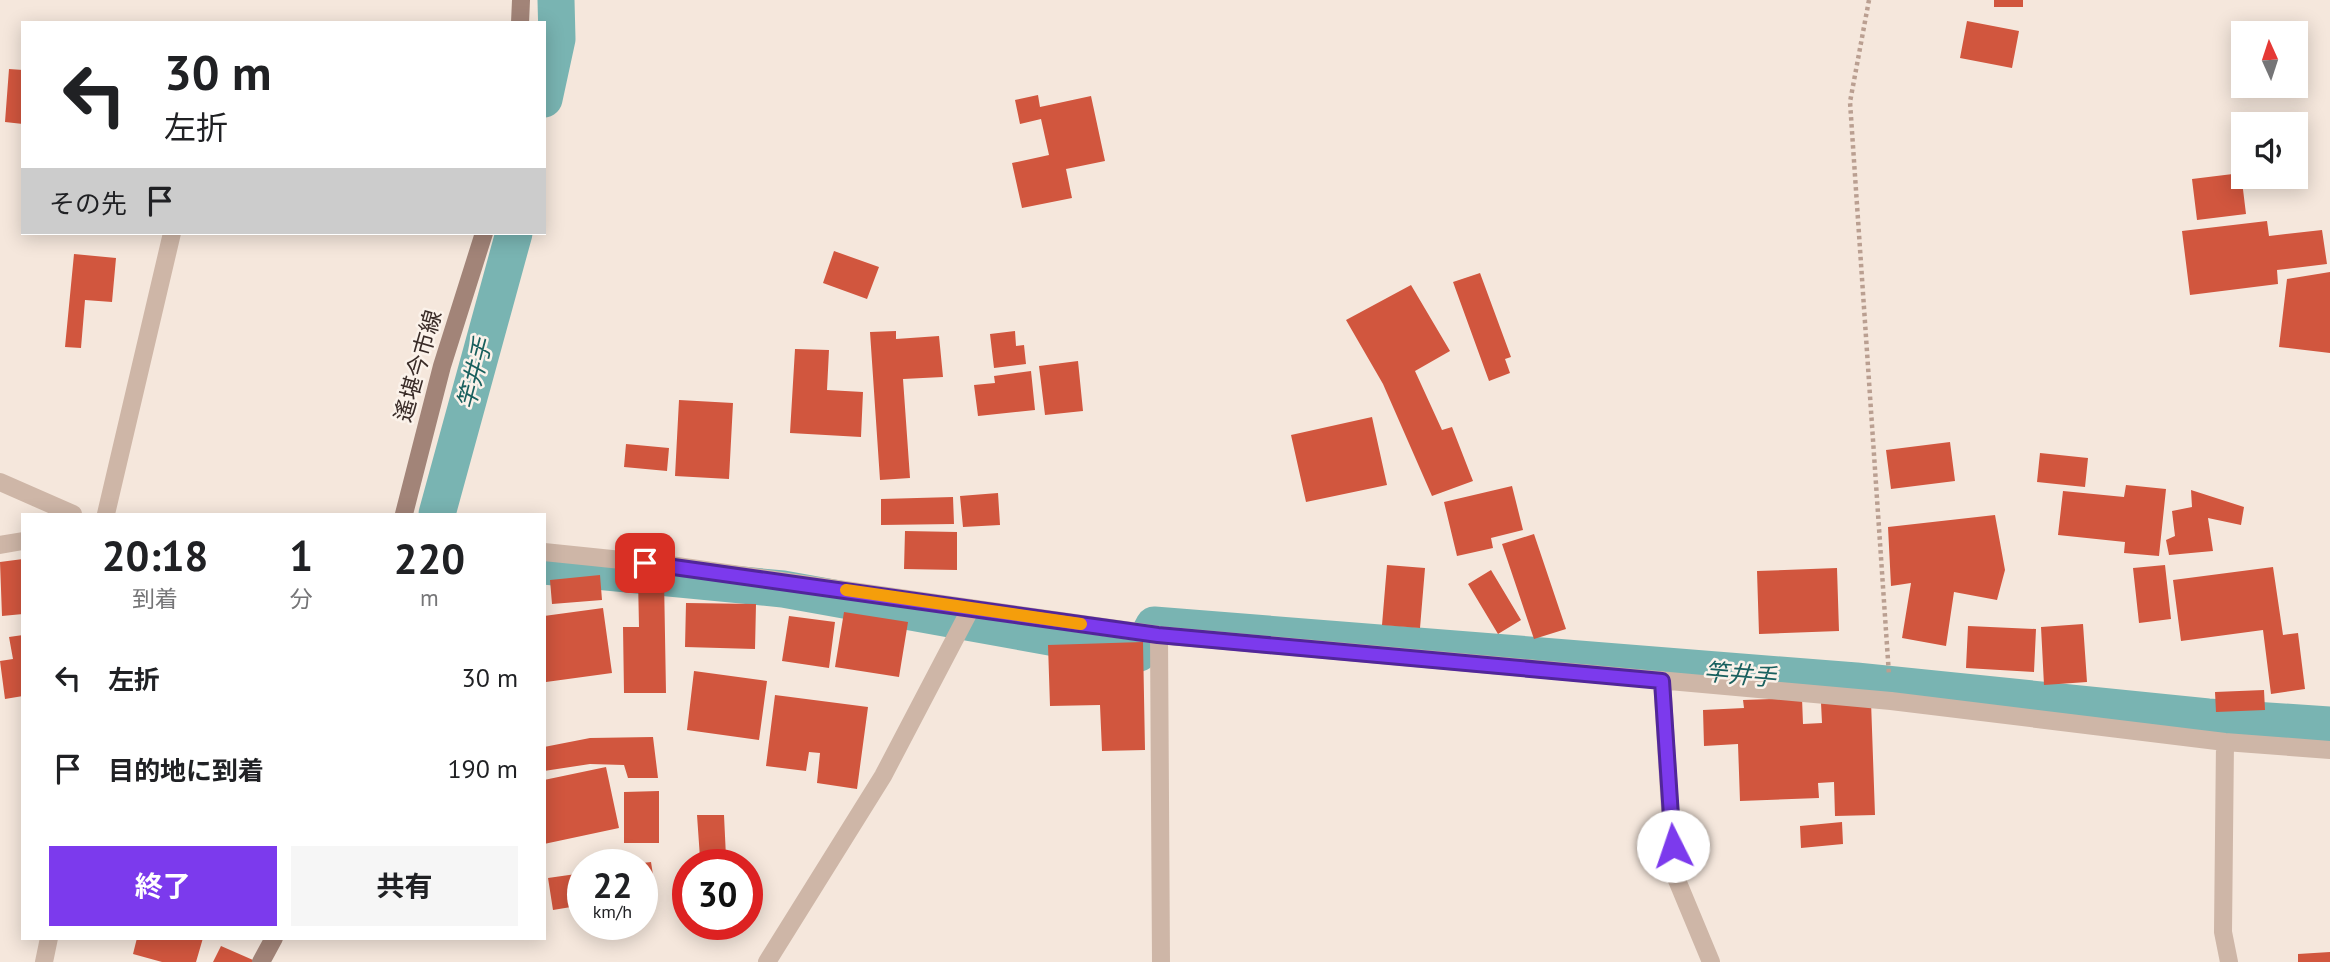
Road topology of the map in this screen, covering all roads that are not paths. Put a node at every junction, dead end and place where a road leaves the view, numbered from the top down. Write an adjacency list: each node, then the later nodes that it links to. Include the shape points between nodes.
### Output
1 (521, 0): 2 (main road)
2 (520, 21)
3 (172, 235): 7 (street)
4 (483, 235): 8 (main road, 遙堪今市線, via 442,366)
5 (0, 482): 6 (street)
6 (72, 513)
7 (106, 513)
8 (404, 513)
9 (21, 541): 10 (street)
10 (0, 545)
11 (546, 552): 12 (street)
12 (971, 608): 13 (street); 21 (street, via 883,776)
13 (1158, 635): 14 (street); 22 (street)
14 (1662, 681): 15 (street, via 1891,701); 23 (street, via 1674,873)
15 (2225, 742): 16 (street); 24 (street, via 2223,932)
16 (2330, 750)
17 (48, 940): 19 (street)
18 (273, 940): 20 (main road)
19 (44, 962)
20 (261, 962)
21 (767, 962)
22 (1161, 962)
23 (1711, 962)
24 (2230, 962)

